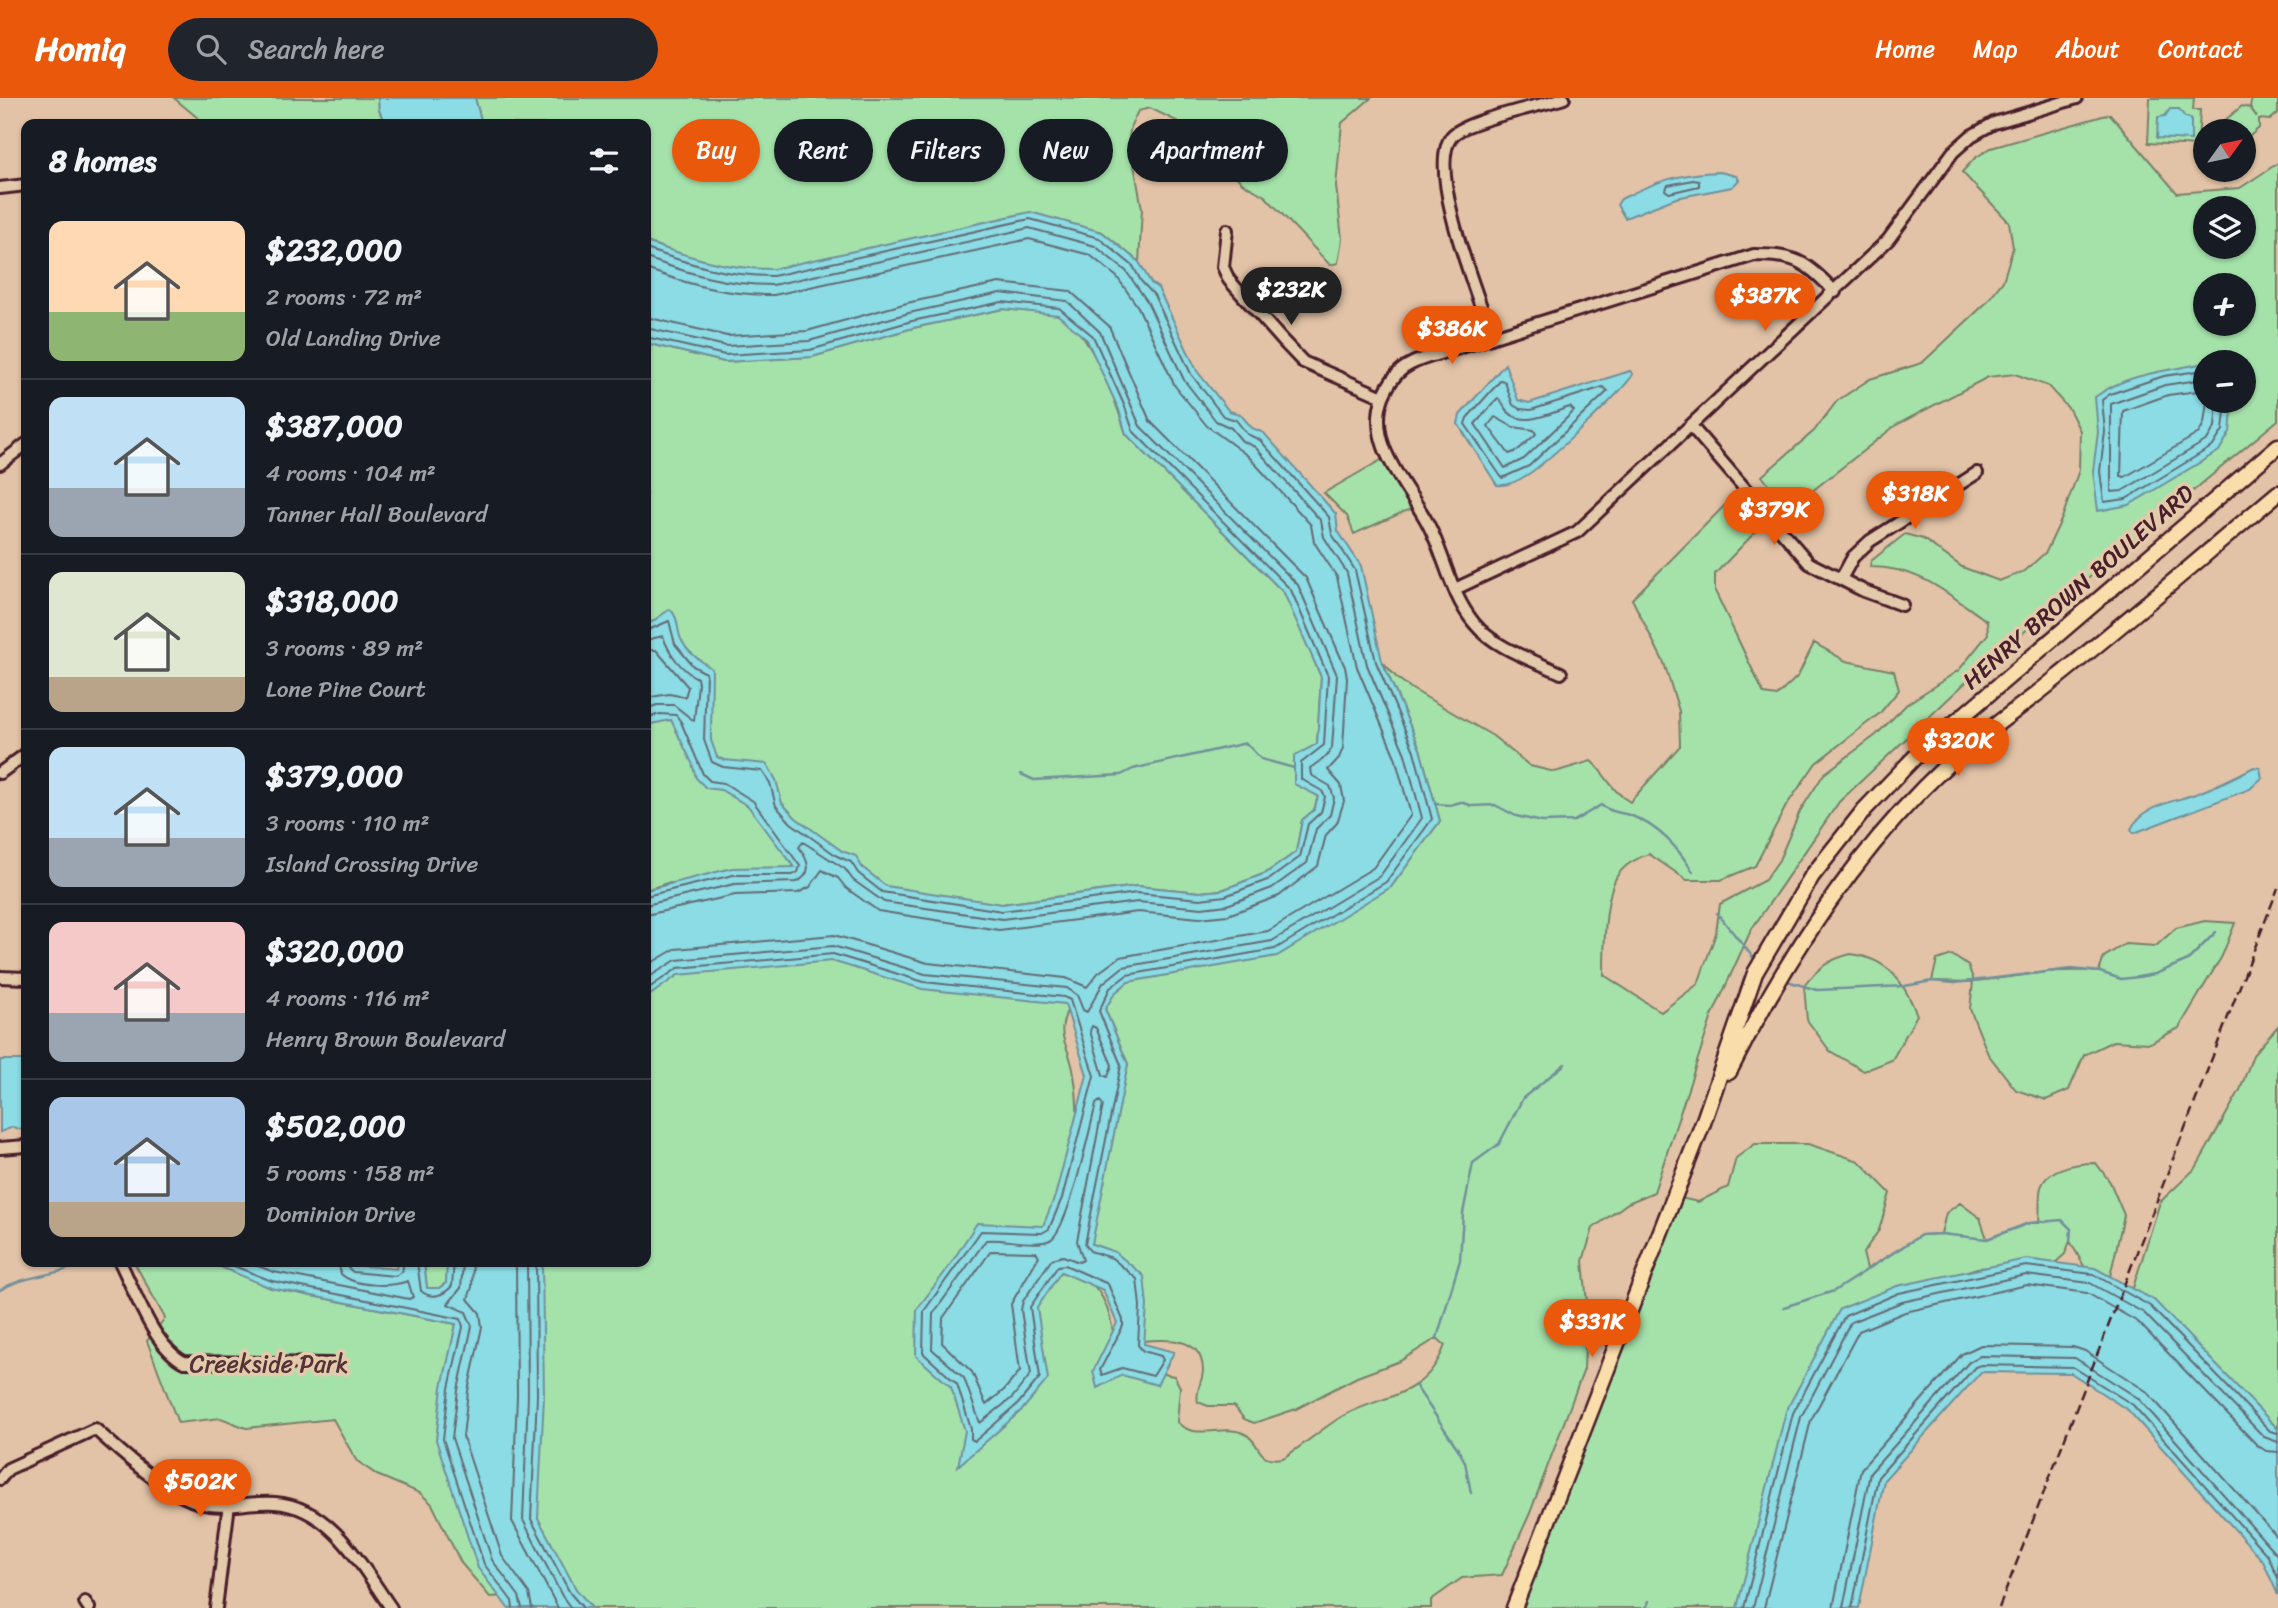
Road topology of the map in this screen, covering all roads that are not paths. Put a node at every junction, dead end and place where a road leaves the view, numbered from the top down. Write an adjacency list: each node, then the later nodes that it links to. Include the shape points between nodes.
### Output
1 (1564, 98): 7 (street, via 1470,124 1453,135 1445,151 1443,171 1450,207)
2 (2077, 98): 6 (street, via 1994,123 1971,136 1953,152 1888,240)
3 (21, 186): 4 (street)
4 (0, 188)
5 (1227, 230): 8 (street, via 1223,267 1229,280 1283,341 1303,362)
6 (1835, 292): 7 (street, via 1786,255 1754,255); 9 (street)
7 (1492, 338): 8 (street, via 1408,365)
8 (1383, 397): 16 (street, via 1378,432 1384,449 1428,524)
9 (1691, 426): 15 (street, via 1810,563); 16 (street, via 1577,532)
10 (2278, 446): 23 (main road, HENRY BROWN BOULEVARD, via 1914,757 1865,809 1812,876 1755,973)
11 (21, 448): 12 (street)
12 (0, 464)
13 (1977, 473): 15 (street, via 1870,541 1853,557)
14 (2278, 493): 23 (main road, HENRY BROWN BOULEVARD, via 1946,765 1877,840 1817,918 1763,1004)
15 (1841, 579): 17 (street)
16 (1455, 589): 18 (street, via 1474,623 1489,637)
17 (1902, 605)
18 (1561, 673)
19 (21, 758): 20 (street)
20 (0, 773)
21 (0, 977): 22 (street)
22 (21, 978)
23 (1703, 1123): 32 (main road, HENRY BROWN BOULEVARD)
24 (21, 1146): 25 (street)
25 (0, 1148)
26 (123, 1267): 27 (street, via 171,1356 184,1362)
27 (331, 1364)
28 (0, 1479): 29 (street, via 8,1469 95,1429 164,1484 200,1504)
29 (229, 1504): 30 (street); 31 (street, via 277,1503 320,1522 344,1540)
30 (216, 1608)
31 (391, 1608)
32 (1514, 1608)

